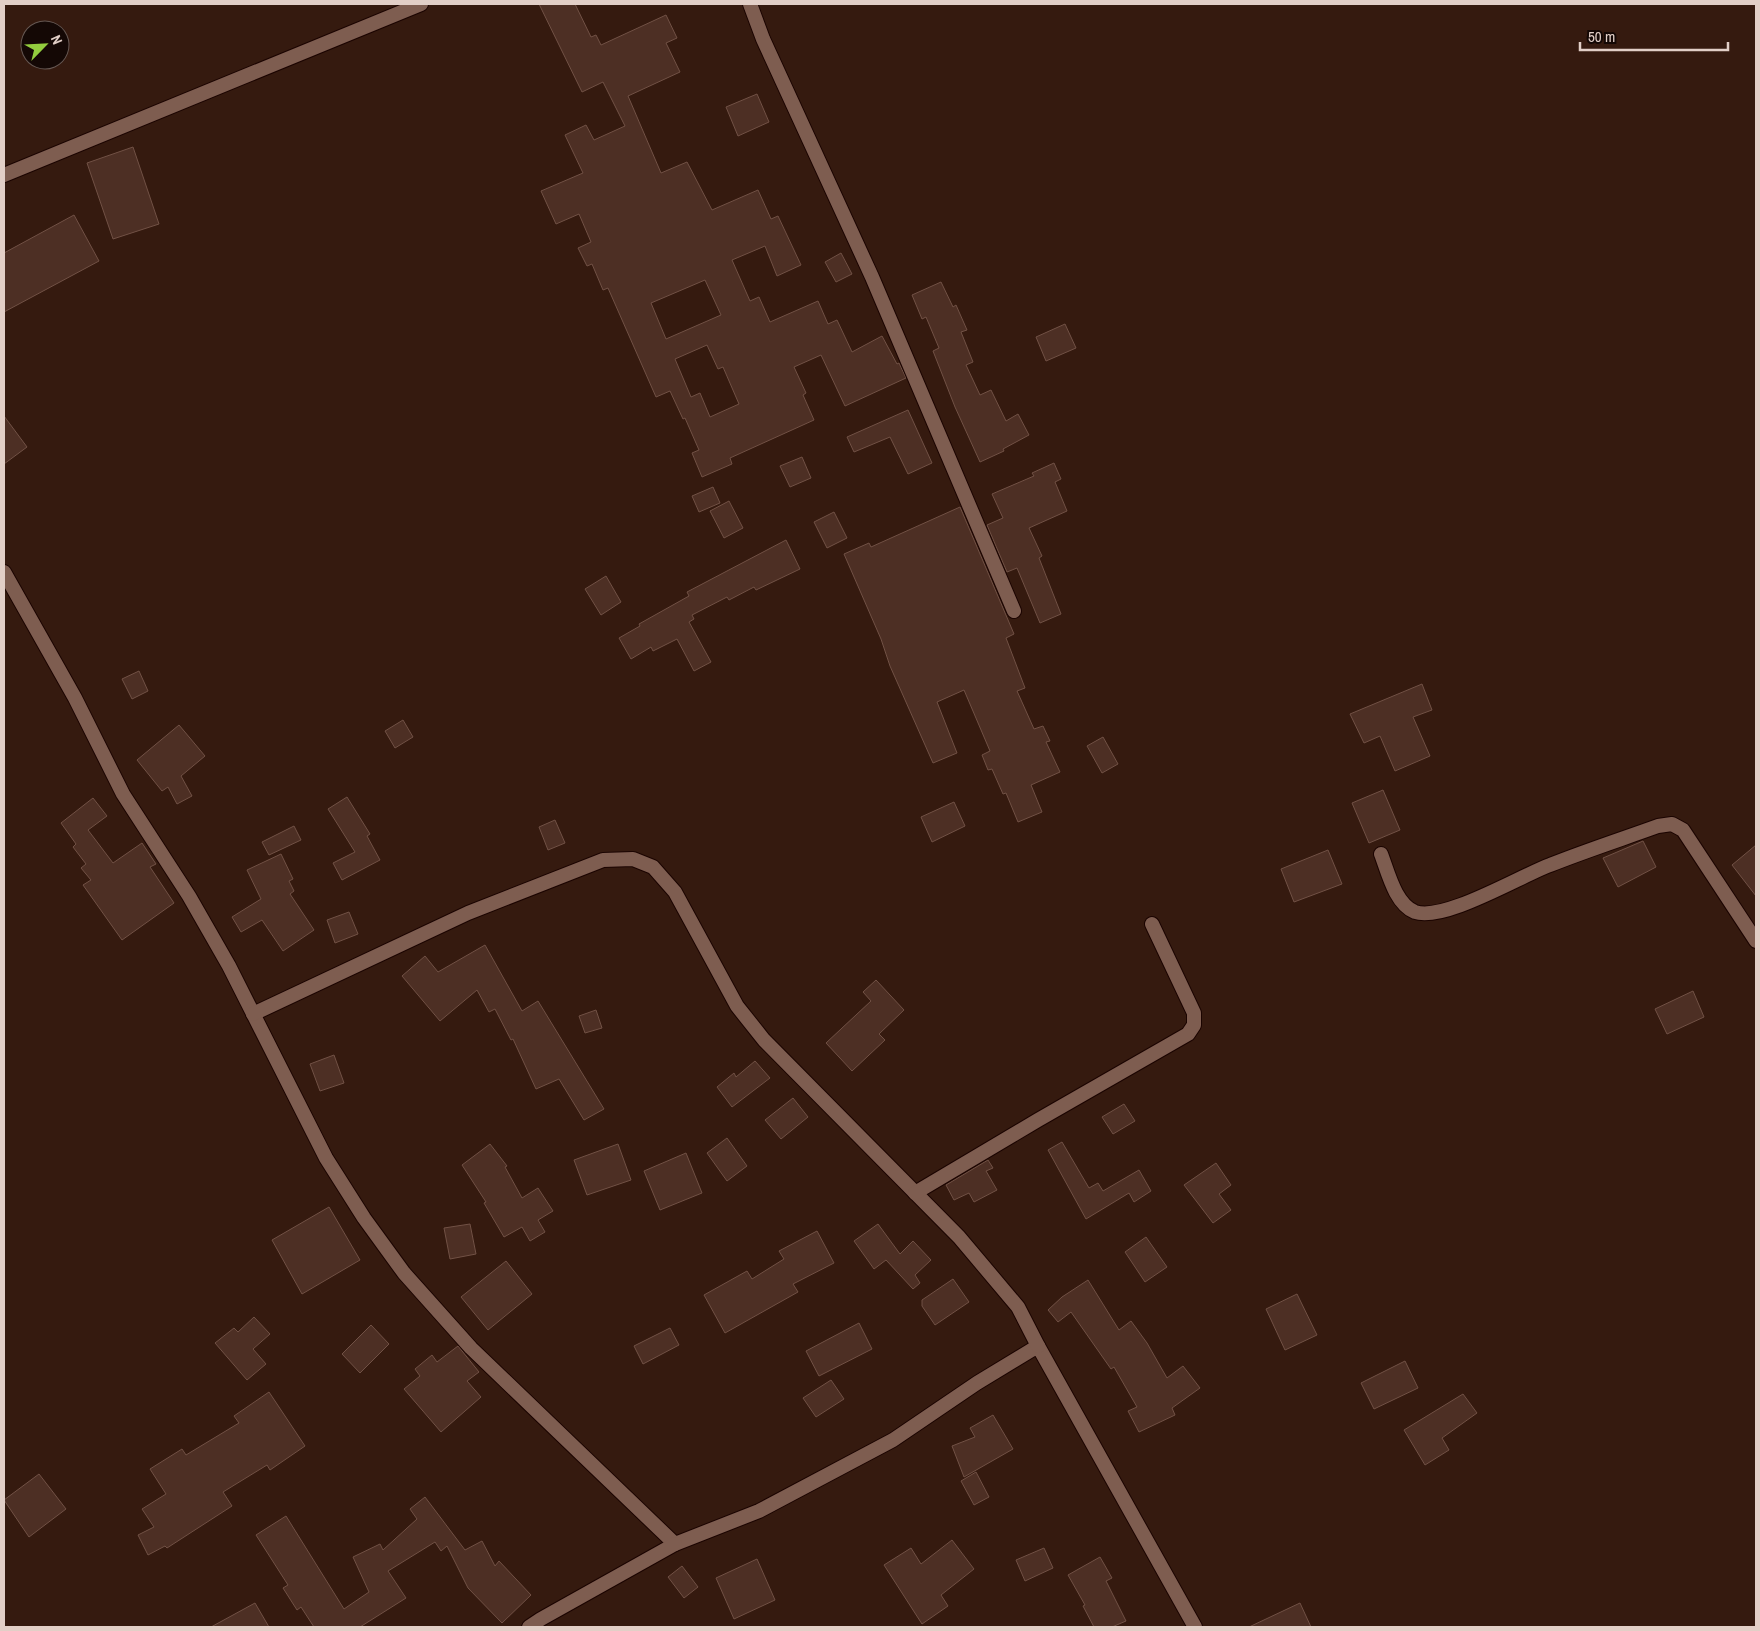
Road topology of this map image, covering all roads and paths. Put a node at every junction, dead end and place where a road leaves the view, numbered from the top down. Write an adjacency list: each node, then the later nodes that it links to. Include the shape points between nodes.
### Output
1 (421, 4): 3 (street)
2 (750, 4): 5 (street, via 930,410)
3 (4, 175)
4 (4, 572): 9 (street, via 76,698 123,794 189,896)
5 (1014, 610)
6 (1381, 854): 8 (street, via 1398,897 1414,911 1429,914 1467,902 1548,865 1672,824 1683,830)
7 (1152, 924): 10 (street, via 1194,1013 1194,1025 1188,1034)
8 (1756, 941)
9 (253, 1014): 10 (street, via 468,913 602,860 633,859 654,867 675,892 737,1006 764,1040); 12 (street, via 326,1158 404,1273 472,1348)
10 (915, 1194): 11 (street, via 988,1270 1018,1307)
11 (1038, 1346): 12 (street, via 893,1440 759,1512); 14 (street)
12 (675, 1544): 13 (street)
13 (529, 1627)
14 (1195, 1627)

